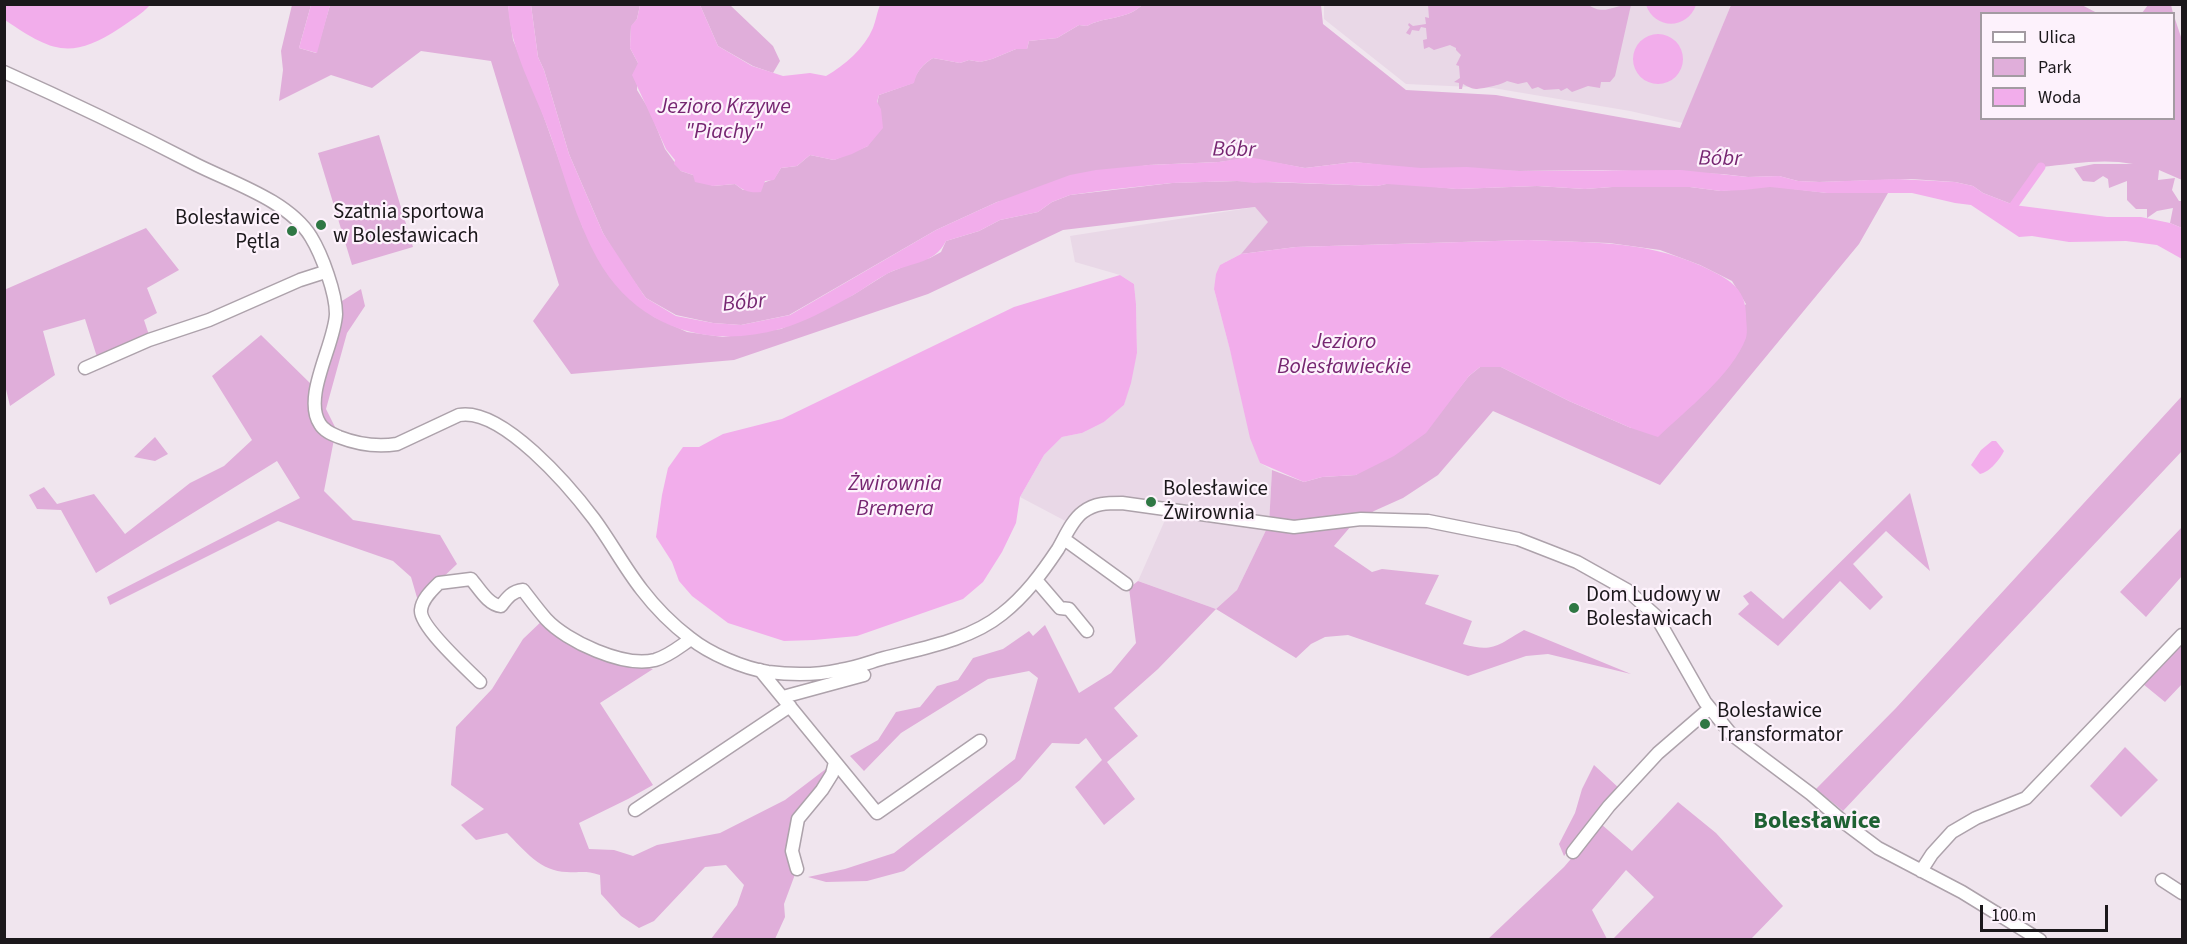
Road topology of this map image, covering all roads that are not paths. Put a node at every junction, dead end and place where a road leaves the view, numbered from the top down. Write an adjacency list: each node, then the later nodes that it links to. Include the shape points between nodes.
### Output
1 (4, 72): 2 (street, via 110,120 284,210 310,236)
2 (325, 272): 3 (street); 9 (street, via 336,319 316,392 320,424 350,441 388,445 467,413 499,425 567,486 644,592)
3 (85, 368)
4 (1064, 539): 5 (street); 6 (street); 14 (street, via 1081,513 1099,503 1110,503 1294,527 1361,519 1418,520 1518,540 1584,566 1647,606)
5 (1036, 580): 7 (street); 10 (street, via 988,624 926,647 840,670 793,674)
6 (1126, 584)
7 (1087, 631)
8 (2182, 635): 20 (street, via 2026,798 1952,832)
9 (691, 639): 10 (street, via 741,665); 12 (street, via 653,660 631,661 588,647 556,628 523,590 511,594 501,606 488,599 471,579 439,583 423,602 422,619)
10 (760, 670): 13 (street)
11 (864, 675): 13 (street)
12 (480, 682)
13 (787, 702): 16 (street); 17 (street)
14 (1709, 709): 18 (street, via 1658,753); 20 (street, via 1731,734 1862,837)
15 (980, 741): 16 (street, via 877,813)
16 (835, 762): 19 (street, via 822,790 798,819 792,851)
17 (635, 810)
18 (1573, 852)
19 (797, 869)
20 (1921, 871): 23 (street)
21 (2162, 880): 22 (street)
22 (2182, 893)
23 (2040, 939)

